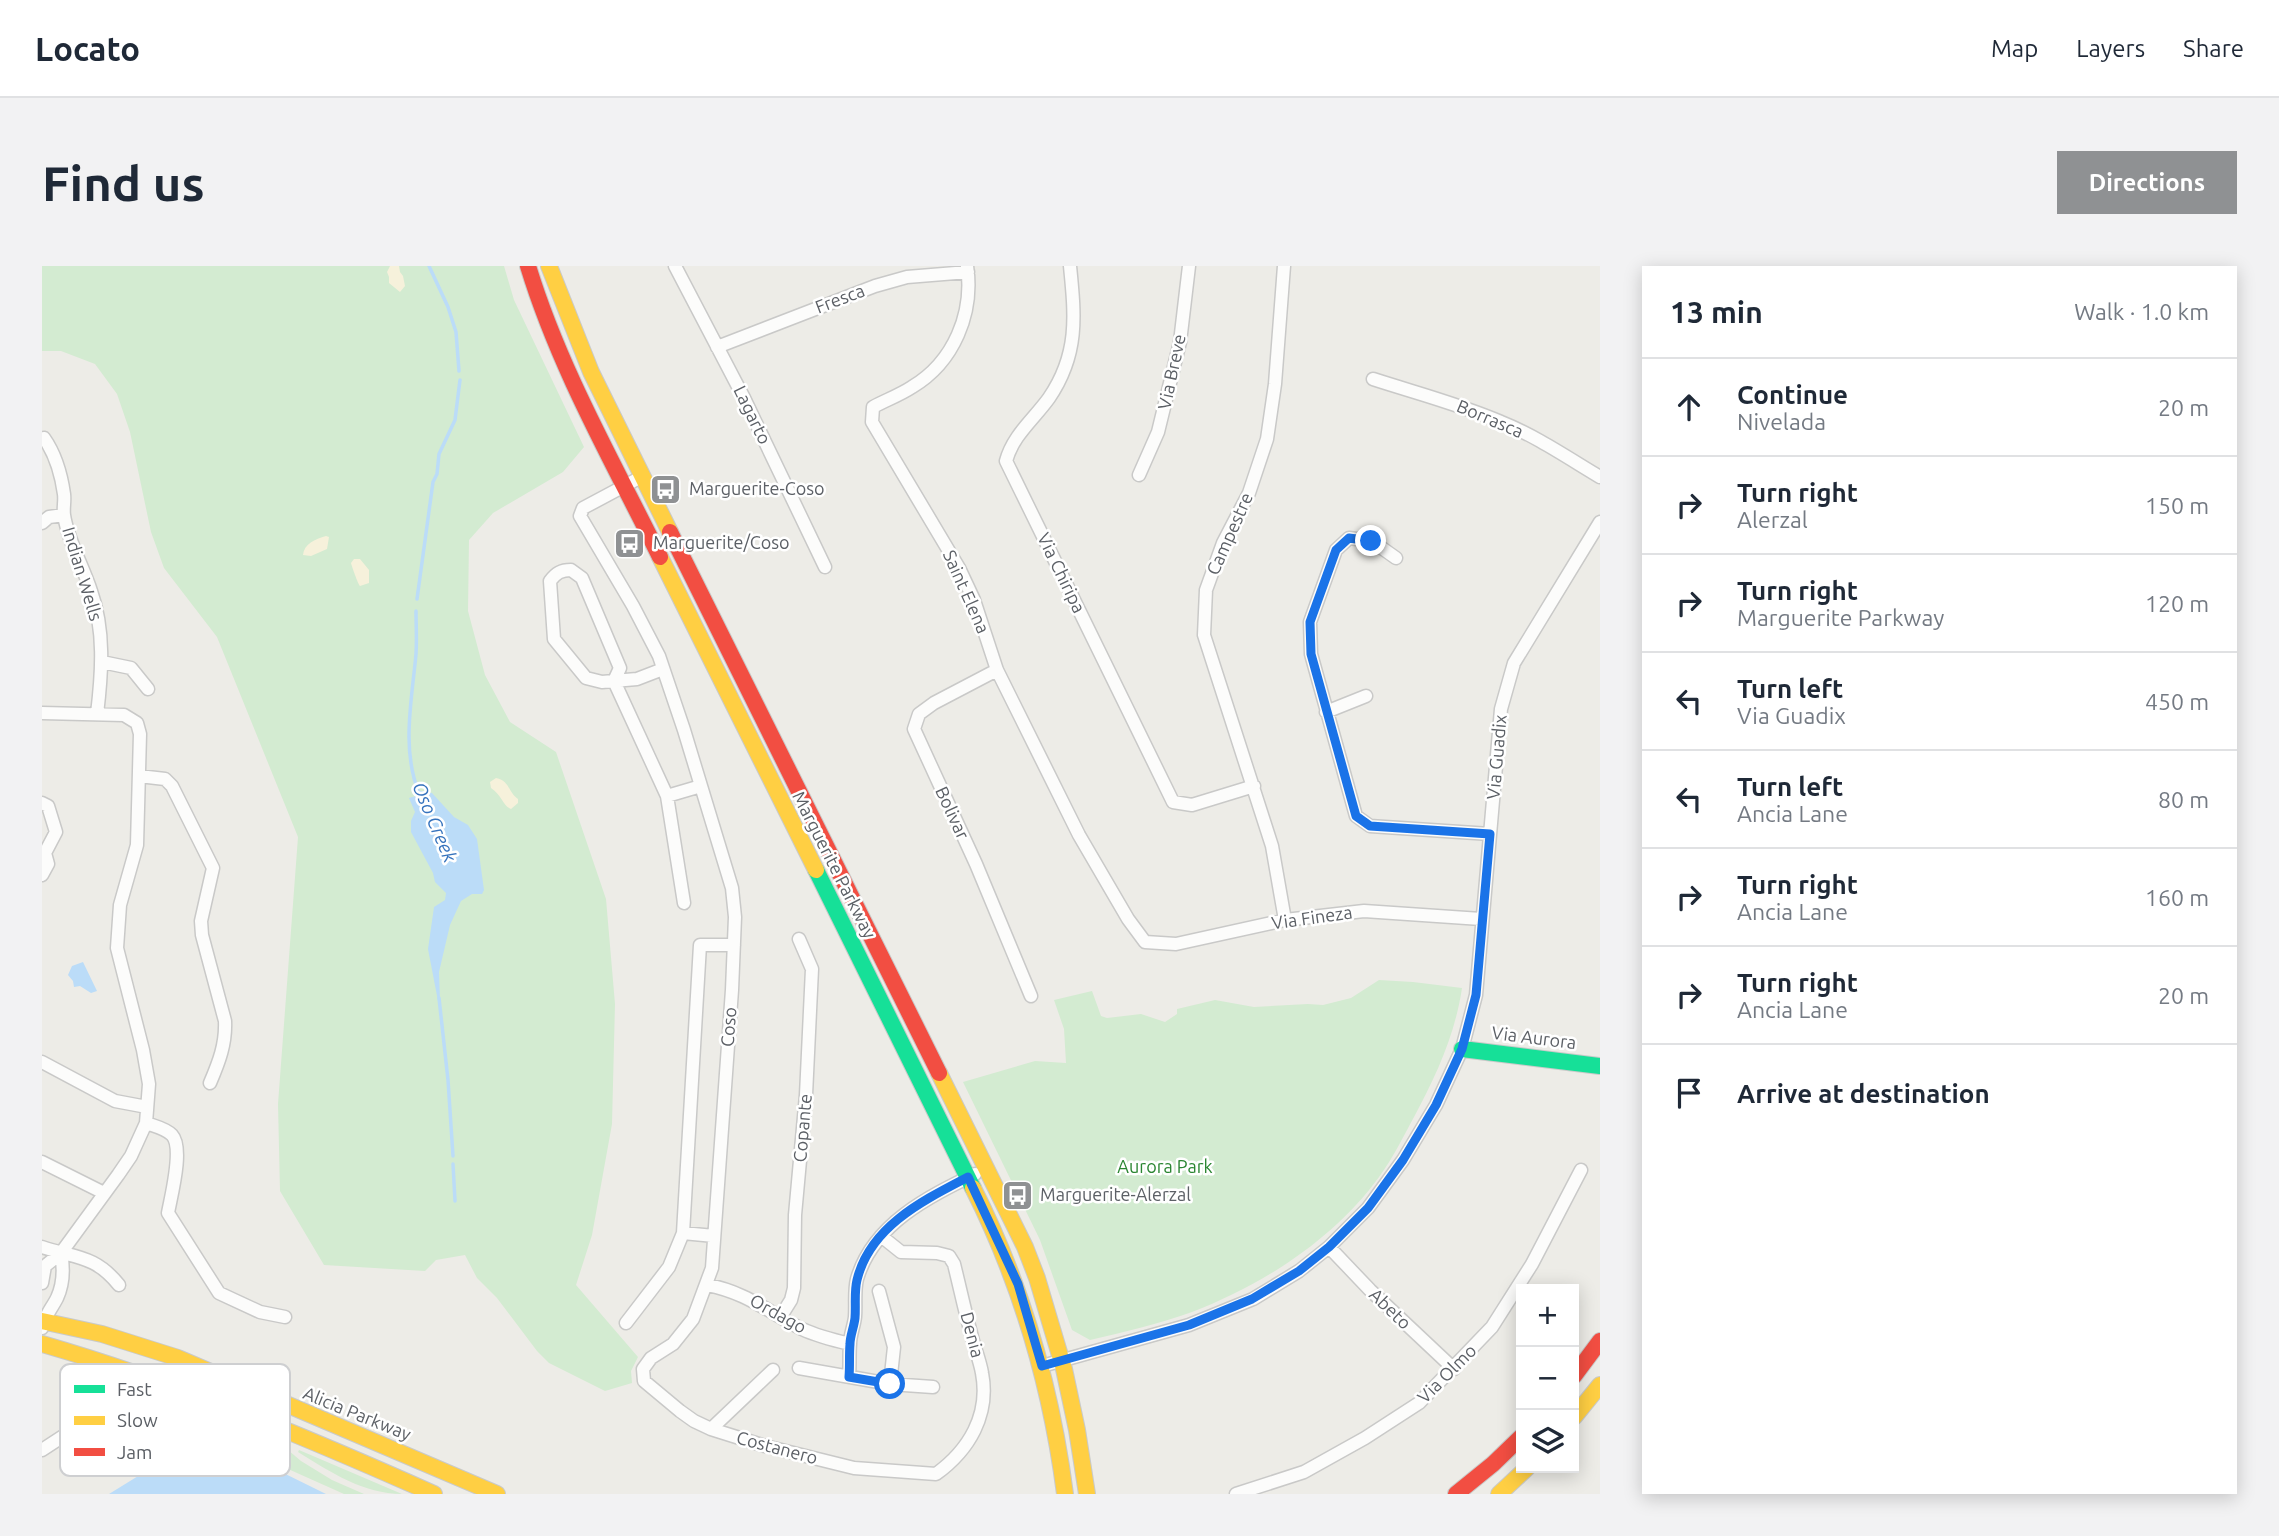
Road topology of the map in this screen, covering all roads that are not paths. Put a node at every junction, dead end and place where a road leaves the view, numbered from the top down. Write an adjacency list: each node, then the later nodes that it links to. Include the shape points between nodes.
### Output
1 (528, 266): 14 (main road, Marguerite Parkway, via 563,361)
2 (549, 266): 12 (main road, Marguerite Parkway, via 591,372)
3 (676, 266): 8 (street, Lagarto)
4 (1070, 266): 31 (street, Via Chiripa, via 1075,320 1069,360 1049,397 1010,447 1006,461 1173,802 1192,805)
5 (1189, 266): 11 (street, Via Breve, via 1174,368 1158,432)
6 (1284, 266): 31 (street, Campestre, via 1267,439 1249,493 1223,543 1206,590 1204,635)
7 (967, 269): 8 (street, Fresca, via 875,286); 22 (street, Saint Elena, via 966,318 946,358 914,387 873,407 872,422 959,568)
8 (718, 347): 19 (street, Lagarto)
9 (1373, 380): 13 (street, Borrasca, via 1503,422)
10 (44, 438): 15 (street, Indian Wells, via 57,463)
11 (1139, 475)
12 (643, 476): 14 (street, Coso); 51 (main road, Marguerite Parkway)
13 (1600, 477)
14 (625, 486): 21 (street, Coso, via 583,508 580,516 633,606); 53 (main road, Marguerite Parkway)
15 (64, 515): 17 (street); 20 (street, Indian Wells, via 93,595)
16 (1600, 522): 34 (street, Via Guadix, via 1514,663 1502,709)
17 (42, 523)
18 (1396, 558): 26 (street, via 1371,541 1349,538 1336,550 1310,622 1311,654)
19 (825, 567)
20 (102, 662): 24 (street, via 131,668); 28 (street, Indian Wells)
21 (663, 669): 23 (street); 30 (street, Coso)
22 (998, 670): 41 (street, Saint Elena, via 1079,835); 43 (street, Bolivar, via 919,714 914,730)
23 (614, 681): 23 (street, via 586,678 554,639 550,582 555,574 571,570 582,578 621,668); 32 (street)
24 (148, 689)
25 (1366, 696): 26 (street)
26 (1326, 712): 34 (street, via 1356,816 1370,826)
27 (42, 713): 28 (street)
28 (97, 714): 29 (street, via 124,715 137,723)
29 (139, 776): 47 (street, via 164,779 172,786 213,868 202,936 225,1033 223,1052); 48 (street, via 137,845 120,905 117,948 143,1050 149,1084)
30 (701, 786): 32 (street); 42 (street, Coso, via 732,888)
31 (1254, 786): 39 (street, Campestre, via 1272,846)
32 (667, 796): 37 (street)
33 (42, 803): 35 (street, via 48,806 56,832)
34 (1490, 834): 38 (street, Via Guadix)
35 (44, 853): 36 (street, via 48,864)
36 (42, 875)
37 (684, 902)
38 (1481, 919): 39 (street, Via Fineza, via 1364,911); 44 (street, Via Guadix, via 1476,995)
39 (1285, 920): 41 (street, Via Fineza, via 1177,944)
40 (799, 939): 65 (street, Copante, via 812,969 806,1095 794,1288)
41 (1145, 943)
42 (734, 945): 55 (street, Coso, via 700,946); 56 (street, Coso)
43 (1031, 996)
44 (1462, 1049): 46 (main road, Via Aurora); 59 (street, Via Guadix, via 1403,1160 1368,1208)
45 (42, 1062): 48 (street, via 115,1101)
46 (1600, 1066)
47 (210, 1083)
48 (147, 1107): 49 (street)
49 (146, 1123): 54 (street, via 131,1156); 66 (street, via 168,1131 176,1140 168,1213 219,1293 260,1312)
50 (42, 1162): 54 (street)
51 (987, 1168): 53 (street); 72 (main road, Marguerite Parkway, via 1040,1284)
52 (1581, 1170): 78 (street, Via Olmo, via 1532,1264 1492,1327)
53 (968, 1177): 57 (street, via 908,1211); 75 (main road, Marguerite Parkway, via 1018,1284)
54 (104, 1193): 60 (street)
55 (683, 1233): 56 (street); 68 (street, Coso, via 669,1267)
56 (714, 1236): 62 (street, Coso)
57 (881, 1236): 71 (street, via 857,1281); 93 (street, Denia, via 901,1252 949,1256 982,1373 982,1413 970,1442)
58 (42, 1247): 60 (street)
59 (1329, 1247): 72 (street, Via Guadix, via 1252,1299 1189,1325); 78 (street, Abeto)
60 (61, 1253): 61 (street, via 45,1266); 63 (street, via 106,1269); 67 (street, via 64,1272 58,1296)
61 (42, 1283)
62 (707, 1284): 65 (street, Ordago, via 741,1293); 77 (street, Coso, via 693,1319 673,1344)
63 (119, 1285)
64 (879, 1291): 82 (street, via 894,1348)
65 (781, 1316): 71 (street, Ordago, via 800,1328)
66 (285, 1317)
67 (42, 1322): 74 (main road, Alicia Parkway, via 102,1334)
68 (626, 1323)
69 (1600, 1341): 79 (main road)
70 (42, 1344): 73 (main road)
71 (849, 1344): 81 (street)
72 (1064, 1361): 75 (street, Via Guadix); 97 (main road, Marguerite Parkway)
73 (111, 1364)
74 (192, 1364)
75 (1042, 1366): 96 (main road, Marguerite Parkway)
76 (799, 1368): 81 (street)
77 (643, 1369): 87 (street, Costanero, via 644,1381)
78 (1454, 1369): 98 (street, Via Olmo, via 1419,1403 1365,1438 1304,1472)
79 (1579, 1369)
80 (773, 1370): 87 (street)
81 (849, 1377): 82 (street)
82 (890, 1384): 84 (street)
83 (1600, 1385): 86 (main road)
84 (933, 1387)
85 (290, 1406): 95 (main road, Alicia Parkway)
86 (1579, 1411)
87 (710, 1429): 93 (street, Costanero, via 854,1468)
88 (290, 1432): 94 (main road)
89 (60, 1438): 91 (street)
90 (1516, 1442): 99 (main road)
91 (42, 1450)
92 (1522, 1473): 100 (main road)
93 (936, 1474)
94 (434, 1494)
95 (497, 1494)
96 (1066, 1494)
97 (1087, 1494)
98 (1236, 1494)
99 (1456, 1494)
100 (1499, 1494)

